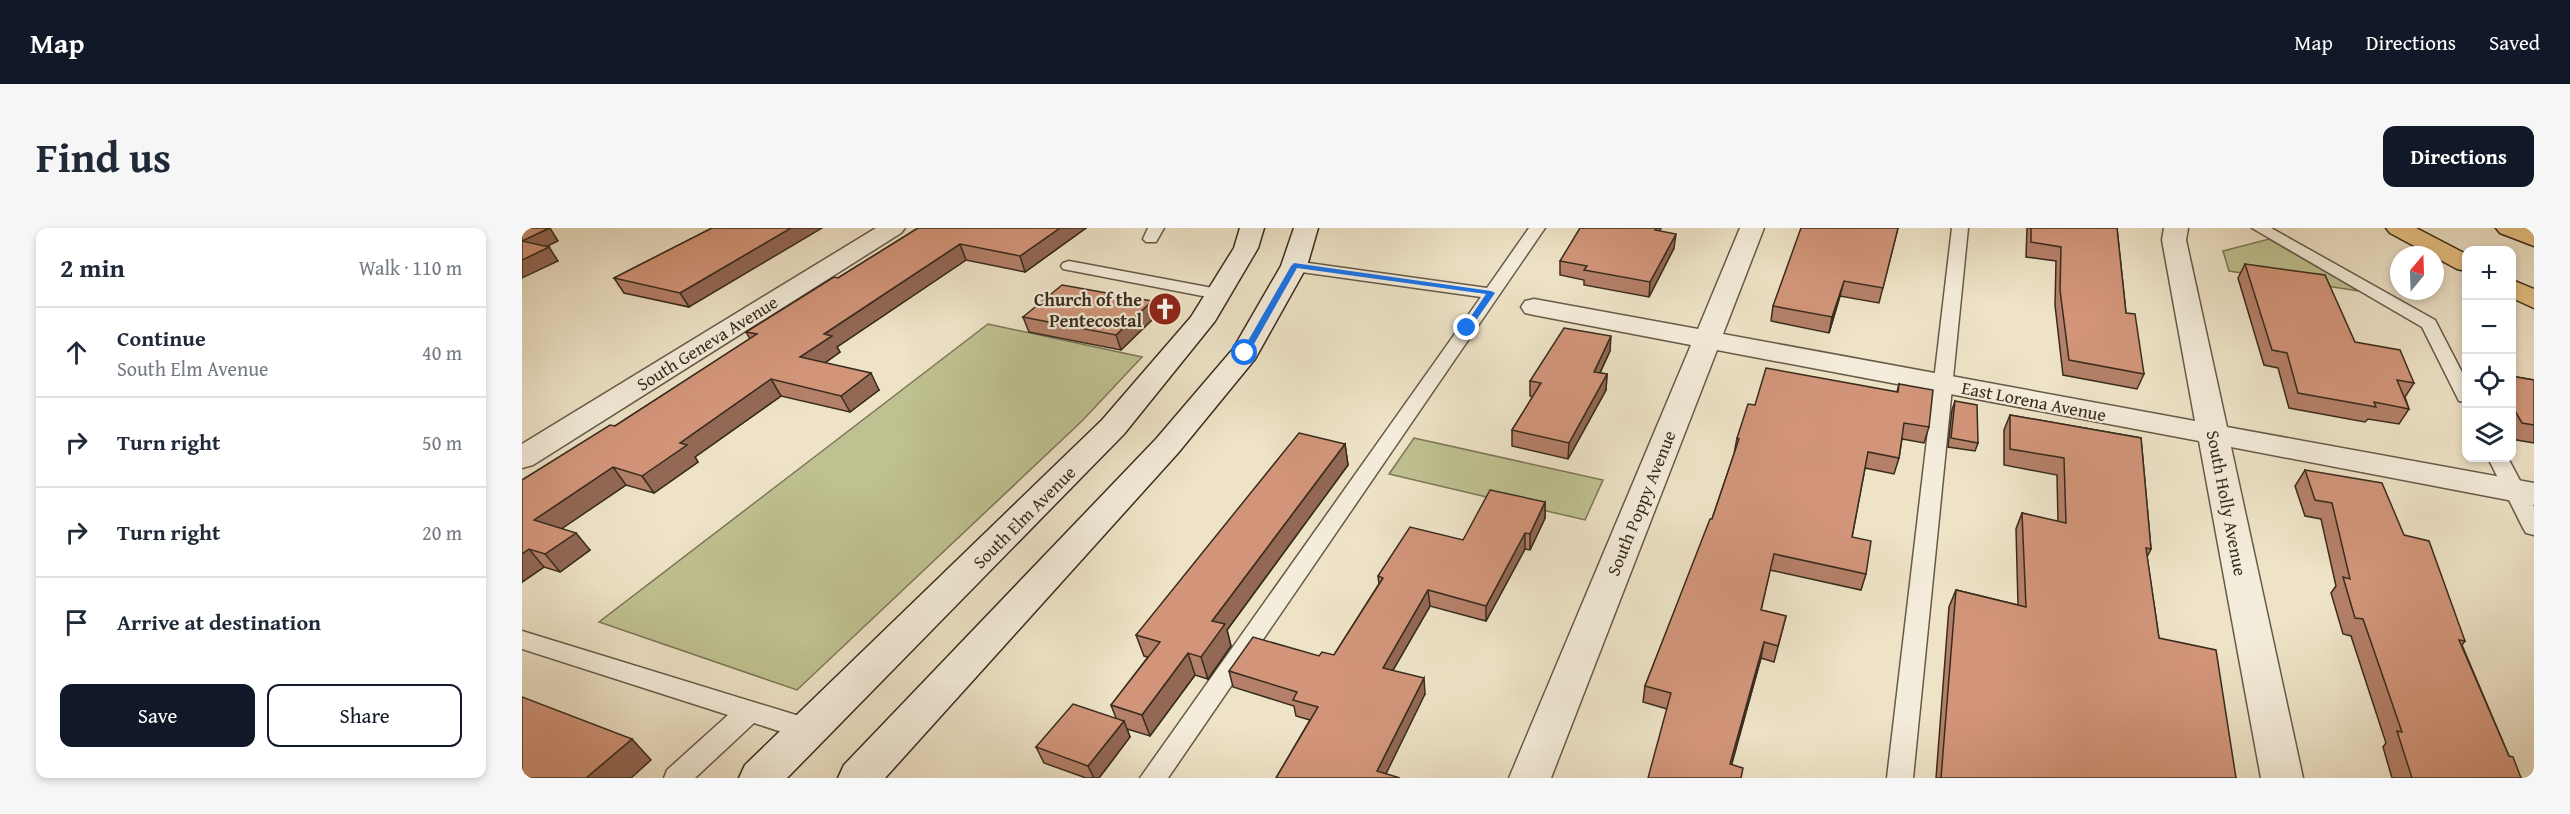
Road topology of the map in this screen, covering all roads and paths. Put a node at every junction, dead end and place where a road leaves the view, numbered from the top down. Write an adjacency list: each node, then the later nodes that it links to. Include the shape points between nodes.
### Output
1 (893, 228): 28 (street, South Geneva Avenue)
2 (1252, 228): 21 (street, South Elm Avenue, via 1246,248)
3 (1306, 228): 16 (street)
4 (1537, 228): 20 (lane)
5 (1752, 228): 24 (street, South Poppy Avenue)
6 (1960, 228): 25 (lane)
7 (2176, 228): 27 (street, South Holly Avenue, via 2174,240)
8 (2260, 228): 26 (lane, via 2429,324)
9 (2398, 228): 14 (highway)
10 (2412, 228): 13 (highway)
11 (2508, 228): 12 (highway)
12 (2534, 239)
13 (2462, 251)
14 (2462, 262)
15 (1070, 266): 21 (lane)
16 (1294, 266): 20 (lane); 37 (street, via 1245,353 1167,446)
17 (2516, 276): 18 (highway)
18 (2534, 284)
19 (2516, 291): 22 (highway)
20 (1491, 293): 38 (lane)
21 (1218, 294): 34 (street, South Elm Avenue, via 1202,321 1113,428)
22 (2534, 300)
23 (1534, 307): 24 (street, East Lorena Avenue)
24 (1707, 340): 25 (street, East Lorena Avenue); 39 (street, South Poppy Avenue)
25 (1942, 384): 27 (street, East Lorena Avenue); 40 (lane)
26 (2462, 389)
27 (2213, 434): 30 (street, East Lorena Avenue); 41 (street, South Holly Avenue)
28 (522, 458)
29 (2501, 462): 30 (lane)
30 (2524, 492): 31 (lane)
31 (2534, 528)
32 (522, 640): 33 (lane)
33 (750, 711): 34 (lane); 35 (lane)
34 (809, 730): 36 (street, South Elm Avenue)
35 (677, 778)
36 (760, 778)
37 (859, 778)
38 (1153, 778)
39 (1530, 778)
40 (1900, 778)
41 (2282, 778)

